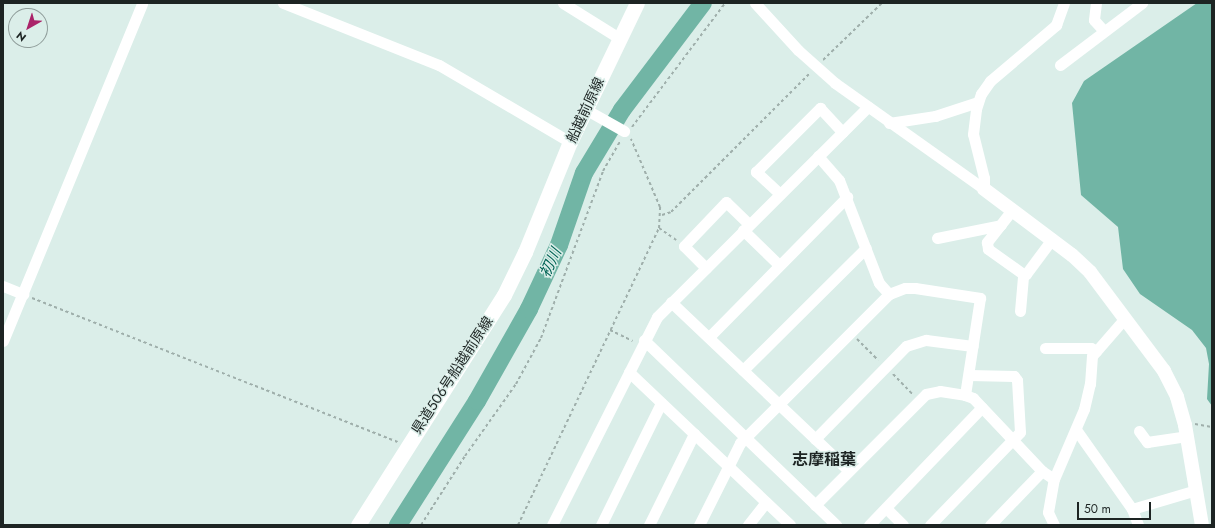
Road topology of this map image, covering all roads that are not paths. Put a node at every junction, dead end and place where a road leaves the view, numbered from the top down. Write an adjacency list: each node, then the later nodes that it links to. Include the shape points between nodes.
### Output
1 (142, 3): 34 (street)
2 (283, 3): 18 (street, via 439,65)
3 (563, 3): 10 (street)
4 (637, 3): 10 (main road, 船越前原線)
5 (755, 3): 13 (street, via 816,67)
6 (1064, 3): 12 (street, via 1056,25 990,81)
7 (1096, 3): 9 (street, via 1094,20)
8 (1142, 3): 9 (street)
9 (1104, 31): 11 (street)
10 (619, 38): 14 (main road, 船越前原線)
11 (1060, 65)
12 (978, 102): 15 (street, via 935,116); 20 (street, via 973,134 984,178)
13 (868, 108): 15 (street); 16 (street)
14 (585, 109): 17 (street); 18 (main road, 船越前原線)
15 (889, 123): 20 (street)
16 (842, 132): 19 (street); 21 (street, via 820,108 756,172)
17 (626, 133)
18 (570, 142): 24 (main road, 船越前原線)
19 (818, 156): 21 (street); 22 (street, via 839,180)
20 (984, 189): 23 (street)
21 (780, 194): 26 (street)
22 (847, 197): 29 (street); 30 (street)
23 (1012, 210): 25 (street); 28 (street)
24 (538, 220): 68 (main road, 県道506号船越前原線, via 504,295)
25 (1001, 225): 27 (street); 32 (street, via 987,242 988,249)
26 (746, 227): 30 (street); 31 (street); 31 (street, via 726,202 684,246)
27 (937, 238)
28 (1052, 239): 32 (street, via 1026,274); 38 (street, via 1090,272)
29 (866, 248): 35 (street, via 879,283); 45 (street)
30 (779, 265): 39 (street)
31 (706, 268): 36 (street)
32 (1023, 274): 37 (street)
33 (3, 286): 34 (street)
34 (23, 294): 40 (street)
35 (889, 294): 42 (street, via 915,288 980,298); 50 (street)
36 (672, 302): 39 (street); 41 (street, via 657,317)
37 (1020, 311)
38 (1125, 318): 44 (street); 52 (street, via 1164,371 1176,397)
39 (708, 337): 45 (street)
40 (3, 341)
41 (643, 343): 46 (street); 56 (street)
42 (973, 346): 47 (street); 57 (street, via 926,340 906,346)
43 (1045, 348): 44 (street, via 1091,348)
44 (1096, 351): 53 (street, via 1092,356 1090,384)
45 (743, 370): 50 (street)
46 (629, 372): 49 (street); 69 (street)
47 (969, 375): 48 (street); 58 (street, via 1014,376 1017,380 1020,432)
48 (965, 395): 51 (street, via 973,398); 60 (street, via 940,391 926,394)
49 (661, 403): 55 (street); 70 (street)
50 (779, 404): 56 (street); 57 (street)
51 (982, 407): 58 (street); 66 (street)
52 (1186, 430): 54 (street, via 1147,442); 63 (street)
53 (1077, 431): 62 (street); 67 (street)
54 (1139, 432)
55 (694, 434): 59 (street); 71 (street)
56 (745, 437): 59 (street); 65 (street)
57 (815, 439): 60 (street)
58 (1012, 439): 61 (street); 78 (street)
59 (728, 466): 64 (street); 72 (street)
60 (848, 470): 65 (street)
61 (1042, 472): 62 (street); 79 (street)
62 (1054, 479): 80 (street, via 1048,512)
63 (1196, 490): 67 (street); 82 (street)
64 (766, 502): 73 (street); 74 (street)
65 (815, 505): 75 (street)
66 (886, 508): 76 (street); 77 (street)
67 (1132, 509): 81 (street)
68 (358, 525)
69 (552, 525)
70 (601, 525)
71 (649, 525)
72 (699, 525)
73 (748, 525)
74 (790, 525)
75 (836, 525)
76 (869, 525)
77 (903, 525)
78 (930, 525)
79 (990, 525)
80 (1053, 525)
81 (1138, 525)
82 (1202, 525)

